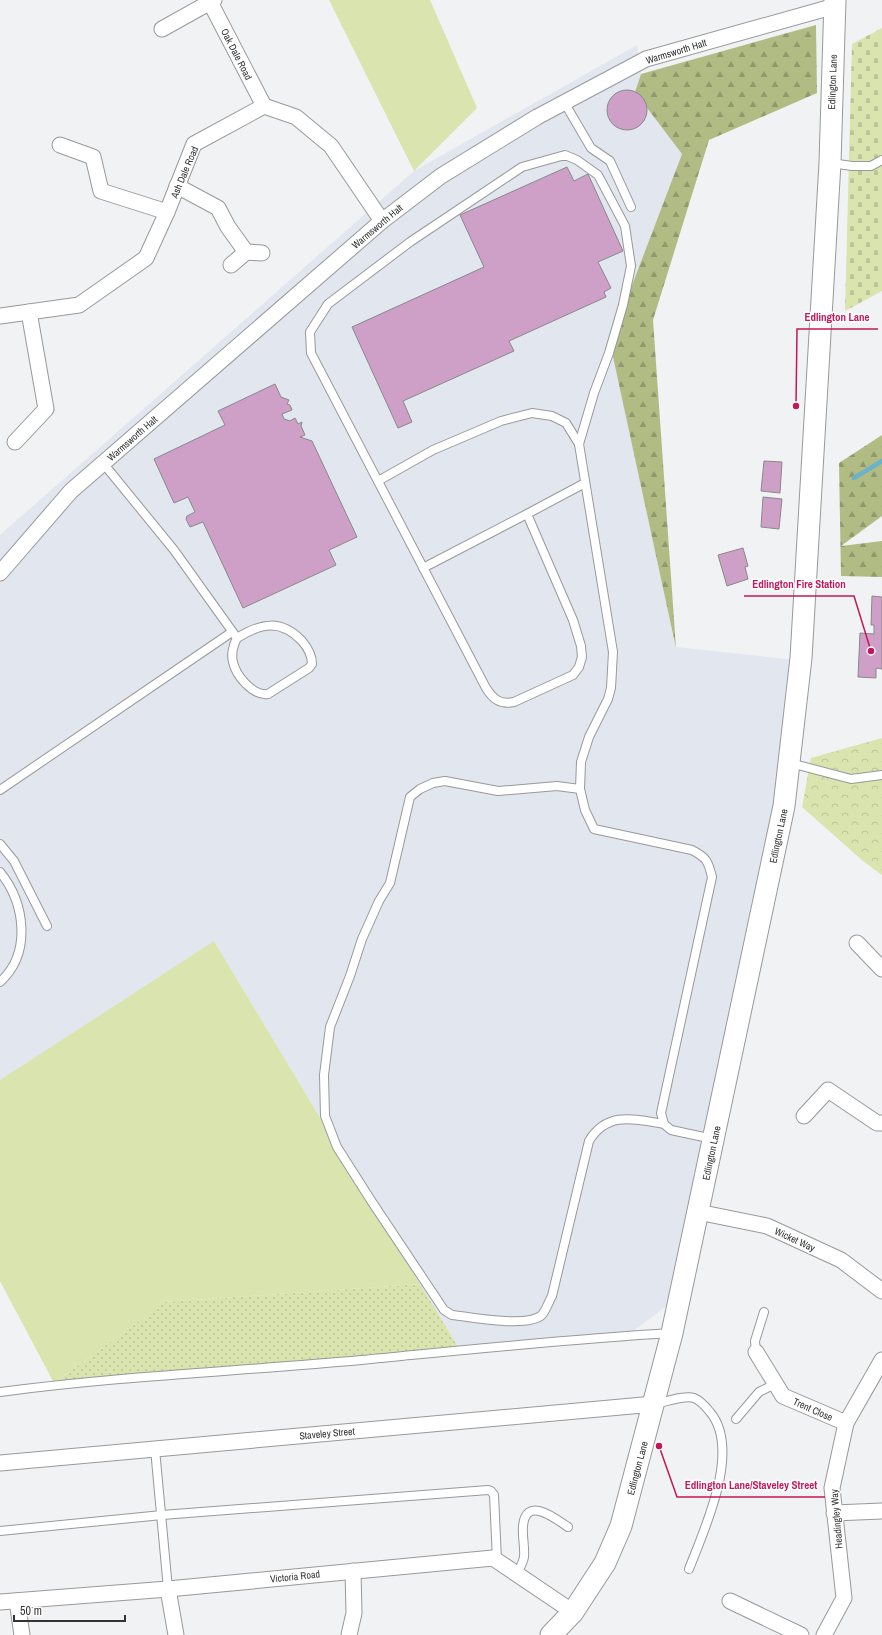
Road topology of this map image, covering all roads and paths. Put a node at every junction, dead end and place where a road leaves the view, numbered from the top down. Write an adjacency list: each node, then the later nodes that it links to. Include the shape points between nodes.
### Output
1 (212, 1): 3 (street, Oak Dale Road); 5 (street, Oak Dale Road)
2 (835, 3): 4 (street, Warmsworth Halt, via 646,59); 8 (main road, Edlington Lane)
3 (162, 29)
4 (564, 102): 10 (lane, via 591,148 610,161); 12 (street, Warmsworth Halt, via 441,176)
5 (264, 106): 9 (street, Ash Dale Road, via 194,144); 12 (street, via 296,117 332,146)
6 (60, 146): 11 (street, via 93,157 101,191)
7 (882, 160): 8 (lane, via 871,166)
8 (830, 163): 27 (main road, Edlington Lane, via 800,658)
9 (177, 186): 11 (street, Ash Dale Road); 13 (street, via 218,208)
10 (631, 207)
11 (167, 212): 16 (street, Ash Dale Road, via 146,258 79,305)
12 (382, 221): 20 (street, Warmsworth Halt)
13 (246, 252): 14 (street); 15 (street)
14 (262, 253)
15 (231, 265)
16 (29, 312): 17 (street, Ash Dale Road); 18 (street, via 46,409)
17 (0, 316)
18 (15, 442)
19 (580, 444): 21 (lane, via 566,423 552,416 532,413 501,421 433,450); 21 (lane, via 623,305 631,266 625,226 598,176 577,160 565,155 522,166 410,242 328,304 310,332 311,353); 22 (lane)
20 (103, 463): 25 (street, Warmsworth Halt, via 70,491); 26 (lane, via 178,556)
21 (378, 481): 24 (lane)
22 (585, 484): 23 (lane); 29 (lane, via 613,652 611,688 581,762)
23 (527, 514): 24 (lane); 24 (lane, via 573,620 581,646 582,657 573,676 514,702 498,702 486,688)
24 (423, 568)
25 (0, 573)
26 (234, 635): 26 (lane, via 233,662 246,685 263,695 272,693 312,664 310,652 305,644 290,630 271,626); 30 (lane)
27 (790, 763): 28 (lane, via 851,779); 40 (main road, Edlington Lane, via 784,806)
28 (882, 775)
29 (580, 789): 39 (lane, via 585,810 594,829 692,850 708,862 712,877 661,1113); 39 (lane, via 557,786 498,791 445,781 433,783 410,797 390,883 362,939 330,1027 324,1075 325,1116 337,1147 444,1310 452,1315 518,1322 532,1320 542,1314 552,1296 589,1141 593,1134 601,1126 614,1120 630,1119)
30 (0, 790)
31 (0, 844): 33 (lane, via 14,862)
32 (0, 872): 36 (lane, via 16,899 22,937 18,957 7,976)
33 (47, 926)
34 (856, 943): 35 (street)
35 (882, 969)
36 (0, 982)
37 (804, 1116): 38 (street, via 828,1090 877,1123)
38 (882, 1123)
39 (664, 1124): 40 (lane, via 671,1130)
40 (714, 1139): 41 (main road, Edlington Lane)
41 (698, 1212): 42 (street, Wicket Way, via 767,1226 841,1260); 44 (main road, Edlington Lane)
42 (882, 1291)
43 (764, 1312): 45 (lane, via 755,1341)
44 (672, 1333): 48 (lane, via 444,1351); 49 (main road, Edlington Lane)
45 (756, 1352): 47 (street, Trent Close)
46 (882, 1360): 51 (street, Headingley Way)
47 (775, 1384): 50 (lane, via 759,1392); 51 (street, Trent Close, via 782,1396)
48 (0, 1392)
49 (654, 1404): 52 (street, Staveley Street); 60 (lane, via 680,1398 694,1398 716,1419 722,1443 719,1483); 67 (main road, Edlington Lane, via 621,1526 605,1562)
50 (736, 1420)
51 (846, 1423): 55 (street, Headingley Way, via 832,1488)
52 (155, 1448): 53 (street, Staveley Street); 56 (lane)
53 (0, 1463)
54 (882, 1511): 55 (street)
55 (834, 1513): 73 (street, Headingley Way, via 844,1598)
56 (162, 1515): 58 (lane); 59 (lane, via 488,1490 494,1495); 63 (lane)
57 (568, 1527): 62 (lane, via 540,1510 529,1513 523,1525 524,1556)
58 (0, 1531)
59 (497, 1560): 61 (street, Victoria Road, via 493,1558); 62 (street)
60 (689, 1569)
61 (353, 1570): 63 (street, Victoria Road); 70 (street, via 354,1613)
62 (517, 1574): 67 (street)
63 (168, 1589): 64 (street, Victoria Road); 69 (street)
64 (17, 1601): 66 (street, Victoria Road); 68 (street)
65 (730, 1601): 72 (street)
66 (0, 1602)
67 (573, 1612): 71 (main road, Edlington Lane)
68 (22, 1635)
69 (176, 1635)
70 (349, 1635)
71 (551, 1635)
72 (801, 1635)
73 (824, 1635)

